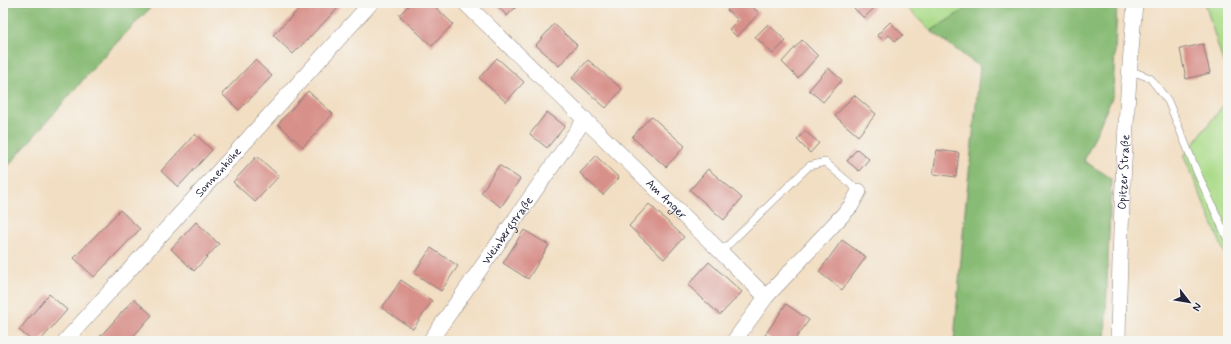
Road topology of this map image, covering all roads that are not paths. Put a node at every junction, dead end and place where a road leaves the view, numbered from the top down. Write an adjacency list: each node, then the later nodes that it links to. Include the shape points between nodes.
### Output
1 (371, 3): 10 (street, Sonnenhöhe)
2 (465, 3): 5 (street, Am Anger)
3 (1135, 3): 4 (street, Opitzer Straße)
4 (1129, 70): 7 (lane, via 1150,78 1168,101); 13 (street, Opitzer Straße)
5 (585, 119): 8 (street, Am Anger); 11 (street, Weinbergstraße)
6 (859, 191): 8 (lane, via 825,162 809,166); 9 (street, via 851,206)
7 (1228, 240)
8 (721, 252): 9 (street, Am Anger)
9 (766, 297): 12 (street)
10 (65, 341)
11 (430, 341)
12 (734, 341)
13 (1118, 341)

